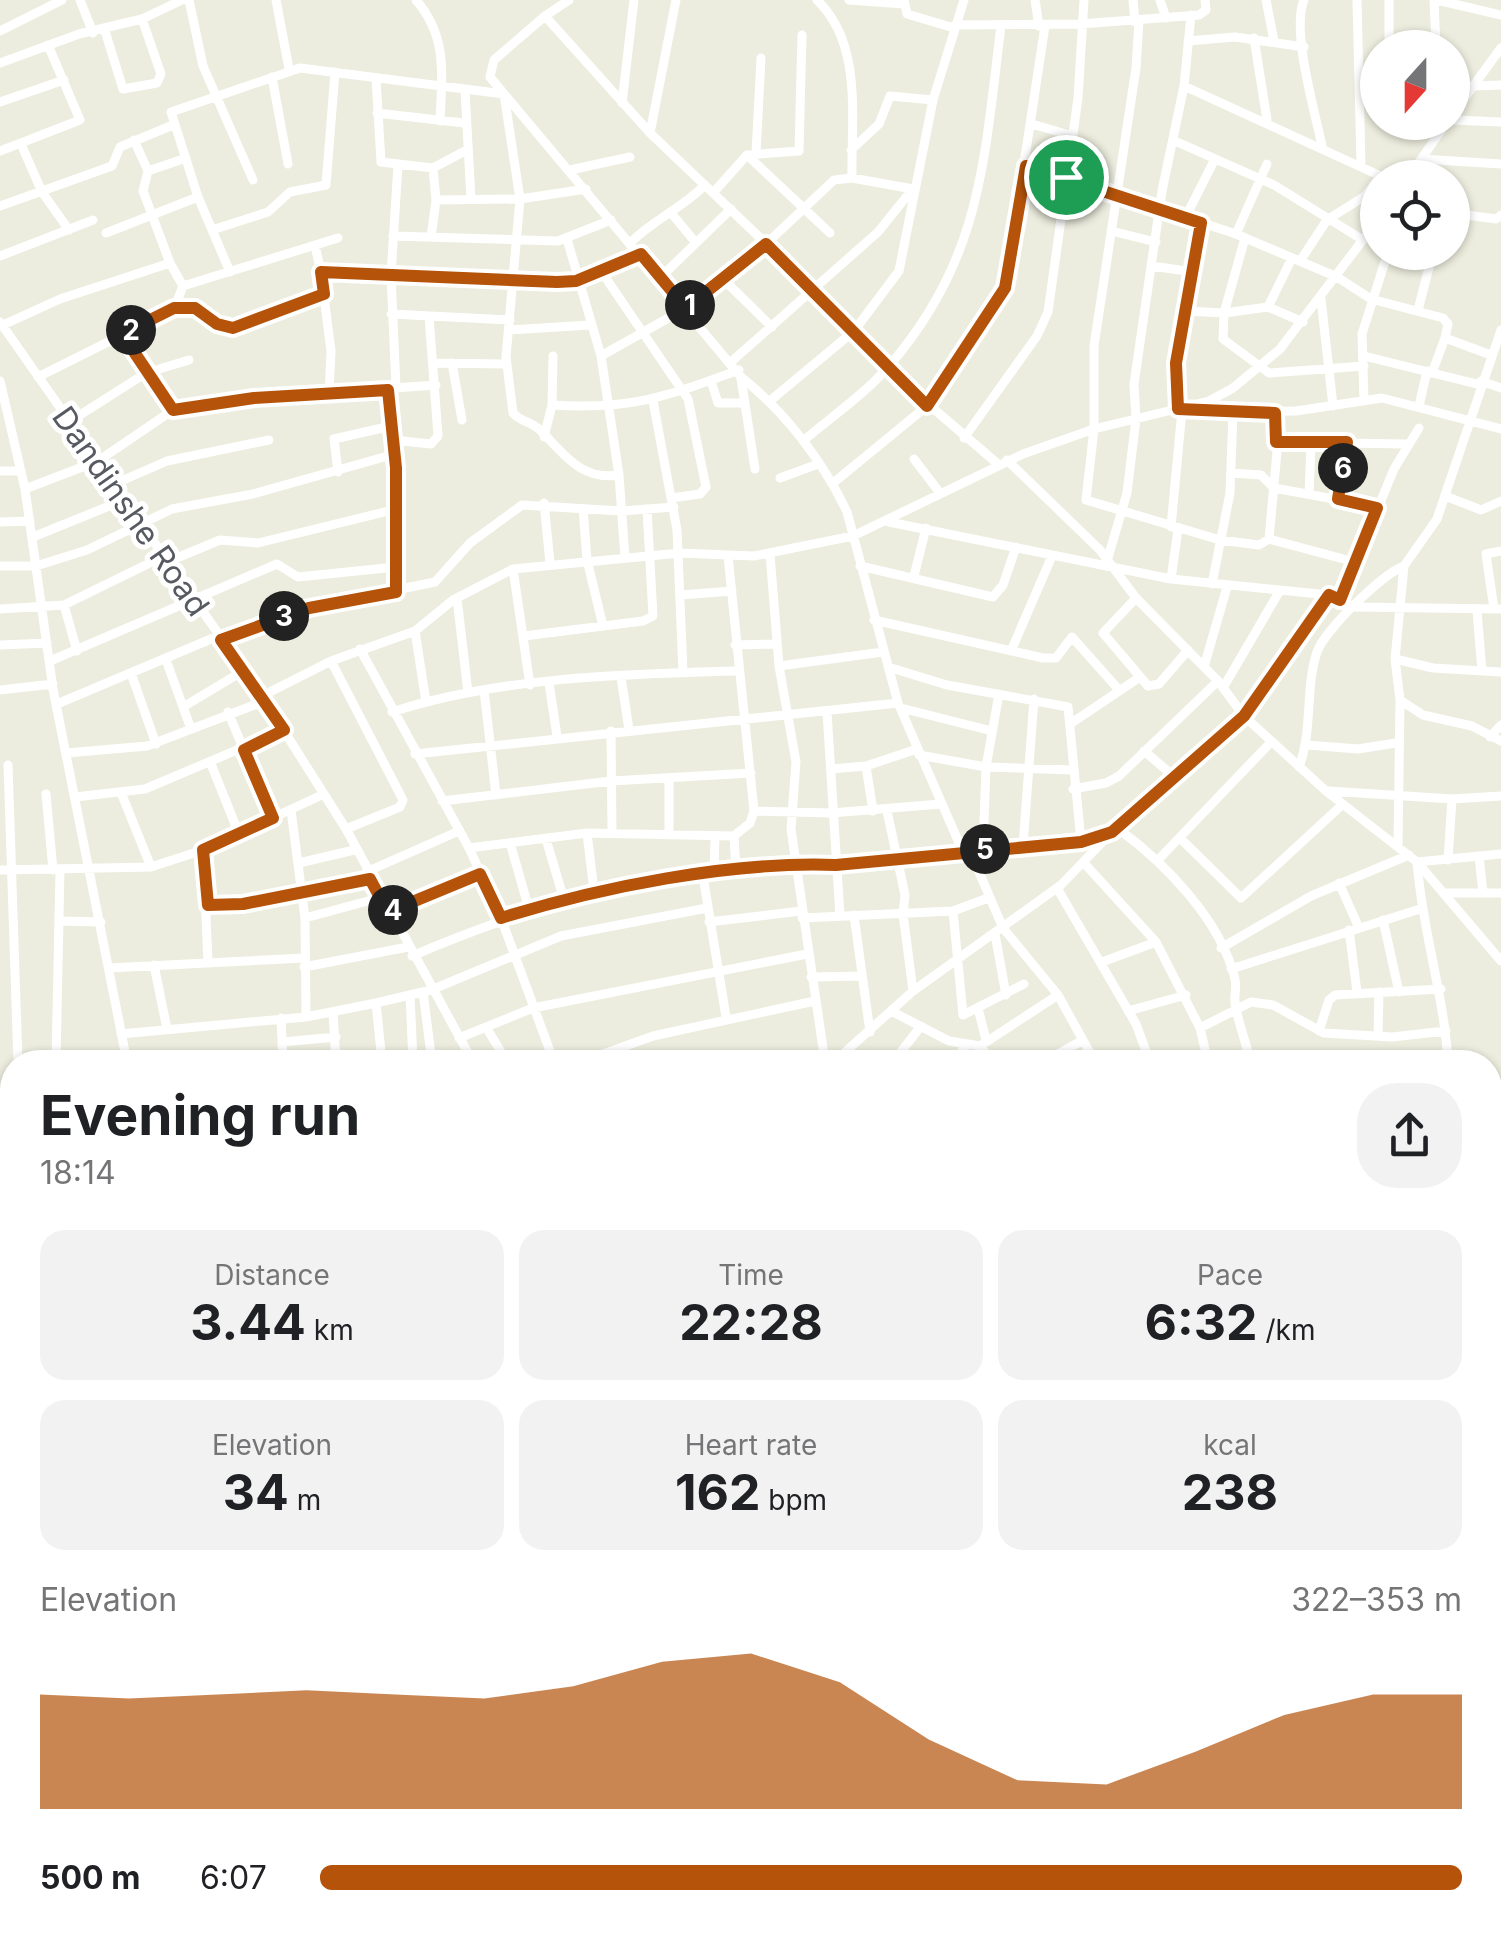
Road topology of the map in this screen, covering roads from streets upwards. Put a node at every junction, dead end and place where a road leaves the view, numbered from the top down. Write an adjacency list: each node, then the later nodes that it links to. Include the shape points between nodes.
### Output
1 (62, 0): 37 (street)
2 (80, 0): 38 (street)
3 (147, 0): 24 (street)
4 (185, 0): 24 (street); 60 (street)
5 (276, 0): 48 (street)
6 (416, 0): 56 (street, via 436,30)
7 (634, 0): 63 (street)
8 (676, 0): 72 (street)
9 (817, 0): 79 (street, via 848,44)
10 (849, 0): 23 (street)
11 (964, 0): 32 (street)
12 (1035, 0): 34 (street)
13 (1084, 0): 31 (street)
14 (1133, 0): 30 (street)
15 (1160, 0): 28 (street)
16 (1205, 0): 27 (street, via 1204,12)
17 (1266, 0): 42 (street)
18 (1304, 0): 44 (street)
19 (1357, 0): 87 (street)
20 (1390, 0): 35 (street)
21 (1436, 0): 25 (street); 36 (street)
22 (563, 2): 26 (street)
23 (904, 2): 32 (street, via 907,14)
24 (152, 14): 29 (street)
25 (1501, 15)
26 (545, 16): 59 (street, via 490,66); 63 (street)
27 (1190, 16): 28 (street); 41 (street)
28 (1166, 18): 30 (street)
29 (142, 19): 38 (street); 38 (street, via 161,74 156,83 123,90)
30 (1137, 21): 31 (street); 108 (street, via 1137,65)
31 (1086, 24): 34 (street); 73 (street)
32 (955, 26): 33 (street); 61 (street)
33 (1001, 26): 34 (street); 193 (street, via 983,169 962,251 945,289)
34 (1042, 26): 70 (street)
35 (1389, 30)
36 (1436, 30)
37 (0, 32)
38 (99, 32): 43 (street)
39 (802, 36): 82 (street, via 800,151)
40 (1254, 38): 41 (street); 42 (street); 65 (street)
41 (1188, 41): 54 (street)
42 (1274, 42): 44 (street)
43 (48, 46): 47 (street); 52 (street)
44 (1304, 46): 78 (street)
45 (1501, 48): 55 (street)
46 (761, 58): 82 (street)
47 (0, 64)
48 (289, 69): 49 (street); 50 (street)
49 (335, 72): 51 (street); 127 (street, via 326,185 290,192 268,212)
50 (272, 77): 60 (street); 89 (street)
51 (376, 78): 56 (street); 64 (street)
52 (64, 80): 62 (street); 77 (street, via 80,120)
53 (1501, 85): 55 (street)
54 (1184, 86): 65 (street); 76 (street)
55 (1474, 86): 58 (street)
56 (442, 88): 57 (street); 67 (street)
57 (465, 91): 59 (street); 69 (street)
58 (1470, 92)
59 (504, 94): 97 (street); 110 (street)
60 (218, 96): 71 (street, via 173,111); 101 (street)
61 (933, 100): 79 (street, via 890,96 879,124); 105 (street)
62 (0, 102)
63 (622, 103): 72 (street)
64 (377, 114): 67 (street); 90 (street, via 379,160)
65 (1267, 120): 78 (street)
66 (1470, 120): 68 (street)
67 (440, 121): 69 (street)
68 (1501, 122)
69 (464, 123): 81 (street)
70 (1032, 124): 73 (street); 95 (street)
71 (173, 125): 74 (street); 84 (street)
72 (650, 132): 104 (street)
73 (1073, 136): 99 (street)
74 (134, 140): 98 (street); 106 (street, via 117,150 112,166)
75 (1435, 140): 86 (street)
76 (1176, 141): 85 (street); 117 (street)
77 (21, 144): 80 (street); 106 (street)
78 (1322, 146): 94 (street)
79 (852, 150): 100 (street)
80 (0, 151)
81 (465, 151): 96 (street); 109 (street)
82 (752, 155): 104 (street); 114 (street)
83 (630, 157): 97 (street)
84 (186, 158): 98 (street); 107 (street)
85 (1215, 159): 102 (street); 121 (street)
86 (1421, 159): 88 (street)
87 (1361, 160)
88 (1426, 160)
89 (288, 164)
90 (398, 164): 96 (street); 132 (street)
91 (1267, 164): 102 (street)
92 (1470, 164): 93 (street)
93 (1501, 164)
94 (1360, 165)
95 (1026, 166): 99 (street); 212 (street, via 1005,288)
96 (434, 168): 112 (street)
97 (570, 170): 103 (street)
98 (148, 171): 116 (street, via 143,191)
99 (1066, 177): 108 (street); 230 (street, via 1048,312)
100 (852, 178): 105 (street); 114 (street, via 834,180)
101 (253, 180)
102 (1258, 180): 124 (street); 133 (street)
103 (586, 189): 110 (street); 123 (street)
104 (709, 189): 115 (street); 118 (street)
105 (913, 189): 162 (street, via 890,220); 180 (street, via 899,271)
106 (42, 192): 113 (street); 126 (street)
107 (198, 197): 116 (street); 127 (street)
108 (1115, 198): 117 (street); 128 (street)
109 (471, 199): 110 (street); 112 (street)
110 (520, 199): 137 (street)
111 (1360, 199): 124 (street)
112 (436, 200): 134 (street)
113 (0, 206)
114 (801, 208): 129 (street); 141 (street)
115 (731, 210): 140 (street); 141 (street)
116 (154, 212): 131 (street); 147 (street)
117 (1161, 212): 121 (street); 139 (street)
118 (672, 214): 138 (street, via 658,216); 140 (street)
119 (1470, 215): 120 (street)
120 (1501, 215)
121 (1185, 218): 125 (street)
122 (93, 220): 126 (street)
123 (611, 220): 136 (street); 138 (street)
124 (1327, 220): 130 (street); 146 (street)
125 (1201, 223): 133 (street); 154 (street)
126 (68, 230): 145 (street)
127 (212, 230): 152 (street)
128 (1111, 231): 139 (street); 228 (street, via 1092,356)
129 (830, 232)
130 (1360, 232)
131 (106, 233)
132 (393, 236): 134 (street); 155 (street)
133 (1240, 236): 146 (street); 171 (street)
134 (431, 237): 137 (street)
135 (338, 238): 142 (street)
136 (568, 238): 137 (street); 160 (street)
137 (519, 242): 159 (street)
138 (630, 242): 144 (street)
139 (1156, 242): 148 (street)
140 (696, 244): 156 (street)
141 (766, 244): 158 (street); 162 (street)
142 (315, 245): 152 (street); 153 (street)
143 (1360, 248): 157 (street)
144 (641, 254): 151 (street); 156 (street)
145 (0, 256)
146 (1296, 259): 157 (street); 166 (street)
147 (170, 264): 161 (street); 175 (street)
148 (1152, 266): 154 (street); 220 (street, via 1134,384)
149 (1381, 270): 165 (street)
150 (1428, 270): 169 (street)
151 (601, 271): 160 (street); 182 (street)
152 (230, 272): 161 (street)
153 (321, 272): 155 (street); 163 (street)
154 (1193, 272): 170 (street)
155 (391, 275): 159 (street); 172 (street)
156 (661, 277): 168 (street)
157 (1337, 277): 164 (street); 165 (street)
158 (722, 278): 168 (street); 178 (street)
159 (514, 280): 160 (street); 176 (street)
160 (576, 281): 177 (street)
161 (182, 286): 167 (street)
162 (815, 290): 178 (street); 180 (street)
163 (324, 294): 167 (street, via 233,328 195,308); 206 (street)
164 (1321, 299): 174 (street); 195 (street)
165 (1371, 299): 169 (street); 188 (street, via 1362,334)
166 (1268, 307): 171 (street); 174 (street)
167 (174, 308): 181 (street)
168 (686, 308): 182 (street); 194 (street)
169 (1418, 310): 183 (street, via 1446,320)
170 (1185, 311): 171 (street); 216 (street, via 1176,363)
171 (1224, 313): 192 (street, via 1223,339)
172 (392, 314): 173 (street); 204 (street)
173 (429, 316): 176 (street); 189 (street)
174 (1303, 322): 192 (street)
175 (1, 324): 198 (street, Dandinshe Road)
176 (509, 325): 177 (street); 191 (street)
177 (590, 325): 186 (street)
178 (772, 327): 194 (street)
179 (1501, 330): 184 (street)
180 (854, 331): 193 (street); 208 (street)
181 (122, 334): 197 (street); 198 (street)
182 (644, 334): 186 (street); 205 (street)
183 (1445, 338): 184 (street); 196 (street)
184 (1490, 355): 201 (street)
185 (553, 356): 211 (street)
186 (601, 356): 215 (street)
187 (190, 360): 197 (street)
188 (1364, 361): 195 (street); 196 (street); 209 (street)
189 (434, 363): 190 (street); 202 (street)
190 (452, 363): 191 (street); 221 (street)
191 (506, 364): 229 (street, via 515,416)
192 (1260, 368): 195 (street, via 1272,374); 216 (street, via 1208,401)
193 (887, 369): 212 (street); 233 (street)
194 (737, 370): 200 (street); 208 (street); 210 (street)
195 (1329, 371): 213 (street)
196 (1430, 372): 201 (street); 214 (street)
197 (146, 373): 217 (street); 224 (street)
198 (38, 377): 224 (street, Dandinshe Road)
199 (0, 381): 223 (street)
200 (710, 381): 205 (street); 210 (street, via 718,403)
201 (1481, 383): 203 (street); 222 (street)
202 (436, 385): 204 (street); 232 (street, via 436,440)
203 (1501, 388)
204 (392, 389): 206 (street); 225 (street)
205 (683, 391): 207 (street); 260 (street, via 706,487)
206 (329, 394): 217 (street)
207 (653, 400): 215 (street); 260 (street)
208 (771, 400): 233 (street)
209 (1364, 400): 213 (street); 214 (street)
210 (744, 402): 243 (street)
211 (552, 405): 215 (street); 229 (street)
212 (927, 406): 230 (street); 250 (street)
213 (1333, 406): 219 (street)
214 (1419, 406): 222 (street)
215 (609, 408): 248 (street)
216 (1181, 409): 218 (street); 220 (street); 273 (street)
217 (173, 410): 240 (street)
218 (1233, 413): 219 (street); 247 (street)
219 (1275, 413): 234 (street)
220 (1136, 419): 228 (street); 267 (street)
221 (462, 420)
222 (1472, 420): 227 (street); 256 (street)
223 (5, 422): 245 (street)
224 (69, 422): 240 (street, Dandinshe Road)
225 (391, 426): 232 (street); 246 (street, via 334,438)
226 (1419, 428): 236 (street)
227 (1501, 429)
228 (1094, 430): 241 (street); 267 (street, via 1084,495 1089,504)
229 (544, 437): 248 (street, via 575,466 594,475)
230 (964, 438): 241 (street)
231 (269, 440): 251 (street, via 167,461)
232 (393, 440): 238 (street)
233 (803, 441): 242 (street)
234 (1276, 442): 237 (street); 252 (street)
235 (1347, 442): 236 (street); 237 (street); 257 (street)
236 (1407, 444): 262 (street)
237 (1311, 445): 255 (street)
238 (395, 454): 246 (street); 263 (street)
239 (914, 459): 254 (street)
240 (98, 461): 251 (street, Dandinshe Road); 253 (street)
241 (1002, 462): 254 (street); 290 (street, via 1050,498)
242 (818, 464): 249 (street); 250 (street)
243 (755, 469)
244 (0, 471): 245 (street)
245 (21, 471): 253 (street)
246 (338, 472): 271 (street)
247 (1232, 472): 252 (street, via 1261,475); 277 (street)
248 (620, 475): 266 (street)
249 (780, 478)
250 (832, 484): 274 (street)
251 (112, 485): 258 (street, Dandinshe Road)
252 (1274, 488): 255 (street); 276 (street)
253 (25, 489): 268 (street)
254 (940, 493): 269 (street)
255 (1309, 494): 257 (street)
256 (1446, 496): 259 (street, via 1481,510); 294 (street)
257 (1338, 499): 262 (street)
258 (124, 500): 271 (street, Dandinshe Road); 275 (street)
259 (1501, 501)
260 (672, 502): 265 (street); 280 (street)
261 (544, 503): 264 (street); 289 (street); 301 (street, via 512,511 435,582)
262 (1377, 508): 288 (street)
263 (397, 509): 286 (street, via 258,542 220,540); 295 (street)
264 (583, 509): 266 (street); 287 (street)
265 (647, 509): 266 (street); 282 (street)
266 (621, 510): 285 (street)
267 (1120, 514): 273 (street); 290 (street)
268 (30, 521): 270 (street); 275 (street)
269 (886, 521): 272 (street); 274 (street)
270 (0, 522)
271 (139, 523): 286 (street, Dandinshe Road); 292 (street)
272 (926, 528): 278 (street); 297 (street)
273 (1174, 528): 277 (street); 298 (street)
274 (853, 536): 281 (street); 293 (street)
275 (33, 537): 292 (street)
276 (1268, 538): 277 (street, via 1259,545); 288 (street)
277 (1220, 540): 299 (street)
278 (1016, 546): 284 (street); 297 (street, via 993,597)
279 (1501, 551): 314 (street, via 1486,554)
280 (680, 553): 282 (street); 283 (street); 304 (street)
281 (770, 554): 283 (street); 324 (street)
282 (649, 556): 285 (street); 318 (street, via 652,616)
283 (728, 556): 302 (street)
284 (1052, 556): 290 (street); 329 (street)
285 (625, 558): 287 (street)
286 (165, 560): 308 (street, Dandinshe Road); 310 (street)
287 (587, 560): 289 (street); 318 (street)
288 (1355, 562): 309 (street)
289 (550, 563): 296 (street)
290 (1109, 565): 298 (street); 307 (street)
291 (0, 566): 292 (street)
292 (36, 566): 312 (street)
293 (860, 566): 297 (street); 317 (street)
294 (1404, 566): 311 (street); 315 (street)
295 (396, 568): 301 (street); 308 (street, via 298,577 280,564)
296 (514, 569): 306 (street); 320 (street)
297 (914, 576)
298 (1171, 579): 299 (street)
299 (1212, 584): 300 (street)
300 (1227, 587): 303 (street); 337 (street)
301 (396, 592): 321 (street, via 309,608)
302 (732, 592): 304 (street); 325 (street)
303 (1279, 592): 305 (street); 348 (street)
304 (681, 595): 341 (street)
305 (1329, 595): 309 (street); 366 (street)
306 (458, 598): 319 (street); 353 (street)
307 (1136, 598): 327 (street); 345 (street, via 1103,633)
308 (193, 600): 321 (street, Dandinshe Road); 328 (street)
309 (1340, 600): 311 (street)
310 (64, 605): 312 (street); 328 (street)
311 (1354, 607): 315 (street); 381 (street, via 1318,648)
312 (40, 608): 313 (street); 322 (street)
313 (0, 609)
314 (1497, 609): 316 (street)
315 (1399, 611): 316 (street); 331 (street)
316 (1477, 611): 340 (street)
317 (874, 620): 329 (street); 330 (street)
318 (603, 626): 320 (street)
319 (416, 631): 326 (street); 358 (street)
320 (524, 636): 349 (street)
321 (220, 638): 332 (street); 338 (street, Dandinshe Road)
322 (47, 643): 323 (street); 333 (street)
323 (0, 644)
324 (777, 644): 325 (street); 335 (street)
325 (735, 646): 339 (street)
326 (360, 649): 334 (street); 363 (street)
327 (1188, 650): 337 (street); 345 (street, via 1156,687)
328 (77, 651): 333 (street)
329 (1012, 651): 352 (street, via 1054,658 1072,637)
330 (882, 652): 335 (street); 336 (street)
331 (1395, 659): 340 (street); 357 (street)
332 (166, 660): 343 (street); 361 (street)
333 (50, 661): 347 (street)
334 (330, 661): 355 (street); 419 (street, via 402,800 400,808)
335 (779, 666): 365 (street)
336 (888, 667): 354 (street); 360 (street)
337 (1204, 667): 348 (street)
338 (243, 671): 355 (street, Dandinshe Road); 361 (street)
339 (737, 671): 341 (street); 367 (street)
340 (1482, 671): 342 (street)
341 (684, 672): 344 (street)
342 (1501, 672)
343 (132, 676): 359 (street); 379 (street)
344 (621, 677): 346 (street); 372 (street)
345 (1140, 677): 352 (street)
346 (549, 683): 349 (street); 375 (street)
347 (53, 684): 350 (street); 359 (street)
348 (1220, 684): 366 (street); 383 (street)
349 (530, 685): 351 (street)
350 (0, 690)
351 (484, 690): 353 (street); 378 (street)
352 (1119, 690): 368 (street)
353 (468, 693): 358 (street)
354 (999, 694): 356 (street); 374 (street)
355 (264, 698): 362 (street); 371 (street, Dandinshe Road)
356 (1034, 700): 368 (street, via 1068,707); 393 (street)
357 (1400, 700): 376 (street, via 1423,716 1472,726); 380 (street)
358 (426, 702): 363 (street)
359 (56, 704): 385 (street)
360 (900, 705): 364 (street); 374 (street); 384 (street)
361 (183, 708): 370 (street)
362 (228, 712): 370 (street); 382 (street)
363 (392, 712): 386 (street)
364 (827, 712): 365 (street); 392 (street)
365 (787, 716): 367 (street); 414 (street, via 796,773)
366 (1244, 716): 377 (street); 397 (street)
367 (744, 721): 372 (street); 395 (street)
368 (1070, 724): 394 (street)
369 (1501, 725): 376 (street)
370 (191, 729): 379 (street)
371 (284, 730): 382 (street); 403 (street, Dandinshe Road)
372 (629, 730): 373 (street)
373 (611, 731): 375 (street); 398 (street)
374 (992, 731): 391 (street)
375 (557, 736): 378 (street)
376 (1496, 739)
377 (1271, 742): 390 (street); 429 (street)
378 (491, 743): 386 (street); 404 (street)
379 (156, 744): 385 (street)
380 (1396, 744): 381 (street); 405 (street)
381 (1307, 746): 390 (street)
382 (244, 750): 387 (street); 418 (street)
383 (1144, 751): 397 (street); 399 (street, via 1106,783)
384 (918, 752): 389 (street); 391 (street); 410 (street)
385 (66, 753): 407 (street)
386 (415, 754): 409 (street)
387 (211, 764): 402 (street); 423 (street)
388 (8, 766): 452 (street)
389 (866, 766): 392 (street); 416 (street)
390 (1300, 767): 400 (street)
391 (986, 768): 393 (street); 435 (street)
392 (831, 769): 417 (street)
393 (1026, 770): 394 (street); 432 (street)
394 (1072, 770): 399 (street)
395 (750, 772): 396 (street); 413 (street)
396 (669, 778): 398 (street); 425 (street)
397 (1176, 778): 420 (street)
398 (611, 781): 404 (street); 422 (street)
399 (1073, 789): 430 (street)
400 (1326, 790): 405 (street); 411 (street)
401 (46, 794): 453 (street)
402 (122, 794): 407 (street); 449 (street)
403 (324, 794): 412 (street); 419 (street, Dandinshe Road)
404 (496, 795): 409 (street)
405 (1398, 795): 408 (street); 433 (street)
406 (1501, 796): 408 (street)
407 (76, 797): 450 (street)
408 (1452, 799): 444 (street)
409 (442, 801): 421 (street)
410 (942, 804): 415 (street); 438 (street)
411 (1344, 804): 429 (street, via 1241,898); 433 (street)
412 (291, 810): 418 (street); 445 (street)
413 (754, 810): 414 (street); 427 (street)
414 (791, 810): 417 (street); 447 (street)
415 (886, 811): 416 (street); 443 (street)
416 (873, 812): 417 (street)
417 (831, 813): 448 (street)
418 (273, 818): 423 (street)
419 (346, 829): 437 (street, Dandinshe Road)
420 (1115, 830): 430 (street); 442 (street); 446 (street)
421 (459, 831): 434 (street); 456 (street)
422 (612, 832): 424 (street); 425 (street)
423 (239, 834): 436 (street)
424 (587, 834): 428 (street); 460 (street)
425 (669, 835): 426 (street)
426 (715, 836): 427 (street); 457 (street)
427 (734, 836): 454 (street)
428 (546, 839): 431 (street); 467 (street)
429 (1182, 840): 442 (street)
430 (1081, 842): 432 (street)
431 (510, 843): 434 (street); 470 (street)
432 (1023, 846): 435 (street)
433 (1398, 846): 441 (street)
434 (468, 848): 455 (street)
435 (983, 849): 438 (street)
436 (203, 850): 449 (street); 468 (street)
437 (354, 850): 445 (street); 456 (street, Dandinshe Road)
438 (966, 851): 443 (street); 466 (street)
439 (1501, 854): 440 (street)
440 (1479, 856): 444 (street); 462 (street)
441 (1413, 858): 444 (street); 458 (street); 464 (street); 471 (street)
442 (1159, 859): 487 (street)
443 (896, 860): 448 (street); 475 (street, via 906,895)
444 (1448, 860)
445 (299, 863): 461 (street)
446 (1084, 863): 459 (street); 486 (street)
447 (796, 864): 448 (street); 454 (street); 474 (street)
448 (836, 865): 477 (street)
449 (150, 867): 450 (street)
450 (90, 868): 453 (street); 482 (street)
451 (0, 870): 452 (street)
452 (14, 870): 453 (street); 539 (street)
453 (56, 870): 481 (street)
454 (736, 872): 457 (street)
455 (480, 874): 473 (street); 479 (street)
456 (368, 875): 461 (street); 465 (street, Dandinshe Road)
457 (708, 875): 460 (street); 469 (street)
458 (1339, 883): 484 (street); 487 (street)
459 (1057, 888): 485 (street); 495 (street)
460 (594, 891): 467 (street)
461 (303, 892): 468 (street); 478 (street)
462 (1482, 892): 463 (street); 464 (street)
463 (1501, 893)
464 (1444, 894): 491 (street)
465 (379, 898): 473 (street, Dandinshe Road); 478 (street)
466 (988, 898): 472 (street); 485 (street)
467 (564, 900): 470 (street)
468 (208, 905): 493 (street)
469 (707, 908): 483 (street); 490 (street, via 561,936)
470 (529, 909): 479 (street)
471 (1420, 909): 480 (street); 503 (street)
472 (953, 910): 475 (street); 492 (street)
473 (388, 912): 488 (street, Dandinshe Road)
474 (801, 914): 477 (street); 483 (street); 489 (street)
475 (903, 914): 476 (street); 505 (street)
476 (854, 915): 477 (street); 501 (street)
477 (840, 916)
478 (305, 918): 494 (street)
479 (501, 918): 488 (street); 490 (street)
480 (1384, 920): 484 (street); 508 (street)
481 (60, 921): 482 (street); 540 (street)
482 (102, 922): 497 (street)
483 (709, 922): 499 (street)
484 (1354, 929): 498 (street); 506 (street)
485 (999, 931): 492 (street); 510 (street); 511 (street)
486 (1156, 942): 495 (street); 512 (street)
487 (1221, 948): 498 (street)
488 (410, 952): 494 (street); 504 (street, Dandinshe Road)
489 (808, 954): 499 (street); 500 (street)
490 (513, 955): 504 (street); 516 (street)
491 (1499, 956)
492 (958, 961): 505 (street); 517 (street, via 962,1014)
493 (208, 962): 494 (street); 496 (street)
494 (304, 962): 521 (street)
495 (1102, 962): 519 (street)
496 (154, 965): 497 (street); 526 (street)
497 (109, 968): 531 (street)
498 (1231, 969): 515 (street)
499 (719, 970): 516 (street); 522 (street)
500 (811, 976): 501 (street); 513 (street)
501 (862, 976): 530 (street)
502 (1024, 984): 510 (street)
503 (1440, 989): 508 (street); 529 (street)
504 (427, 991): 509 (street); 534 (street, Dandinshe Road); 546 (street)
505 (913, 991): 518 (street)
506 (1357, 992): 507 (street); 528 (street, via 1329,1000)
507 (1379, 992): 508 (street); 532 (street)
508 (1398, 992)
509 (410, 995): 514 (street); 545 (street)
510 (1006, 995): 517 (street)
511 (1058, 995): 535 (street); 537 (street)
512 (1186, 996): 519 (street); 527 (street)
513 (815, 1001): 522 (street); 551 (street)
514 (376, 1003): 520 (street); 544 (street)
515 (1236, 1007): 527 (street); 528 (street, via 1273,1005); 560 (street)
516 (533, 1008): 524 (street); 549 (street)
517 (978, 1008): 537 (street)
518 (891, 1011): 525 (street); 530 (street)
519 (1128, 1011): 558 (street)
520 (333, 1012): 521 (street); 533 (street)
521 (306, 1017): 523 (street)
522 (726, 1017): 550 (street)
523 (281, 1018): 526 (street); 536 (street)
524 (486, 1026): 534 (street); 548 (street)
525 (921, 1026): 538 (street); 553 (street)
526 (166, 1028): 531 (street)
527 (1200, 1028): 559 (street)
528 (1319, 1030): 532 (street)
529 (1446, 1031): 532 (street); 561 (street)
530 (870, 1032): 552 (street)
531 (122, 1034): 541 (street)
532 (1378, 1036)
533 (336, 1038): 536 (street); 543 (street)
534 (459, 1038): 547 (street, Dandinshe Road)
535 (1083, 1040): 556 (street); 557 (street)
536 (282, 1042): 542 (street)
537 (983, 1043): 538 (street); 555 (street)
538 (966, 1046): 554 (street)
539 (18, 1050)
540 (56, 1050)
541 (125, 1050)
542 (282, 1050)
543 (336, 1050)
544 (381, 1050)
545 (412, 1050)
546 (431, 1050)
547 (466, 1050)
548 (501, 1050)
549 (549, 1050)
550 (614, 1050)
551 (823, 1050)
552 (848, 1050)
553 (902, 1050)
554 (963, 1050)
555 (987, 1050)
556 (1065, 1050)
557 (1088, 1050)
558 (1145, 1050)
559 (1205, 1050)
560 (1247, 1050)
561 (1447, 1050)

